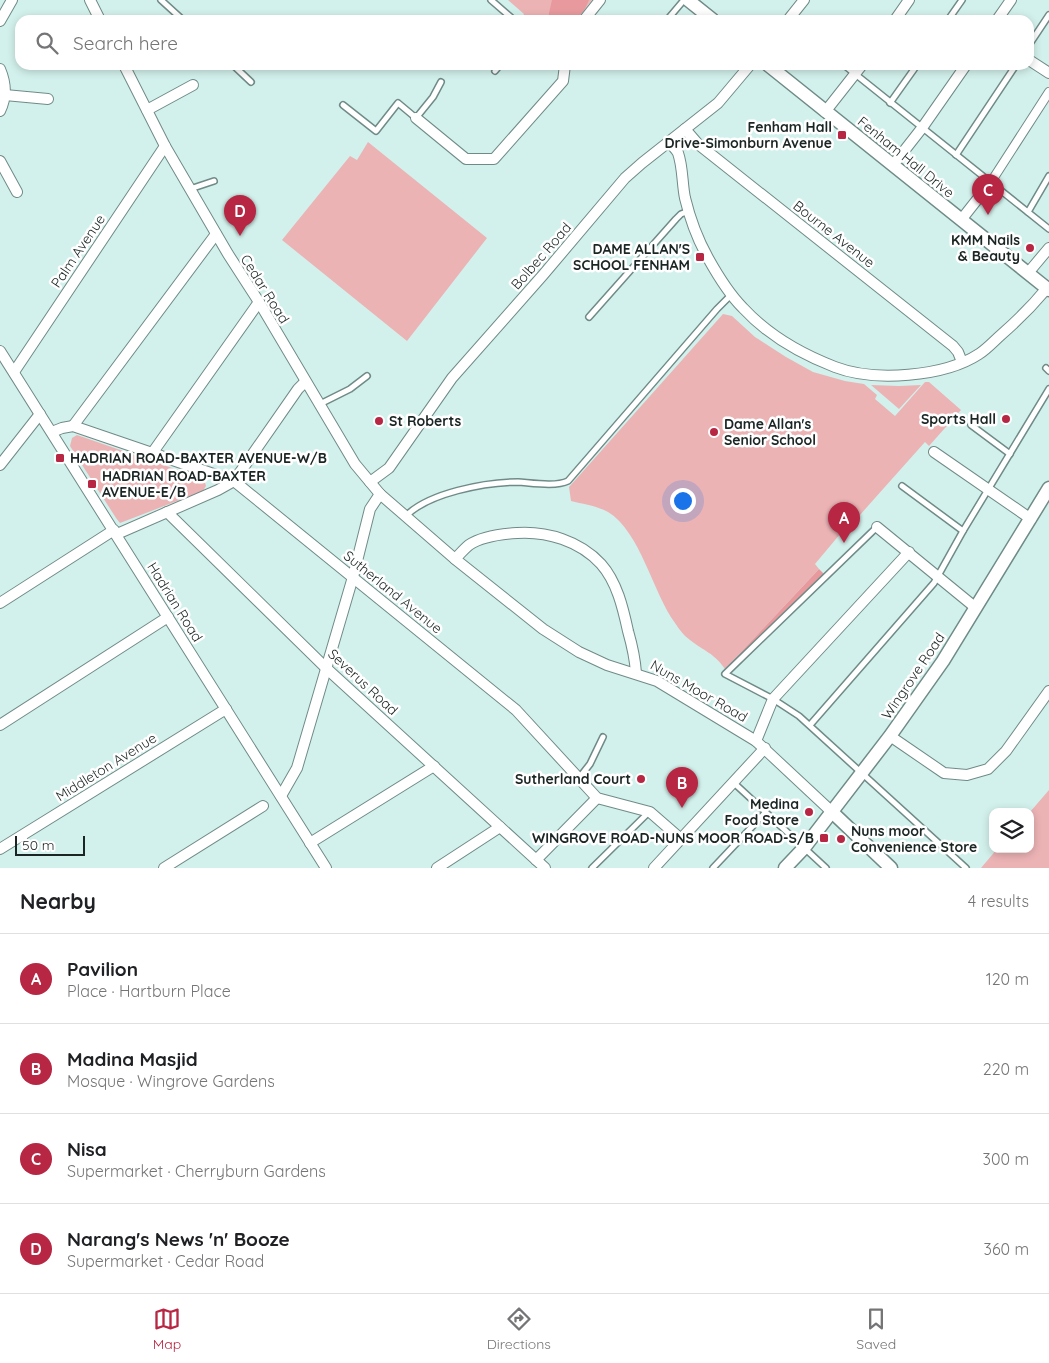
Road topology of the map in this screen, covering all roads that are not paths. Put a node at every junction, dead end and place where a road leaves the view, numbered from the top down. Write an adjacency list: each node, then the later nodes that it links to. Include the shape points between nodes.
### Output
1 (12, 0): 23 (street)
2 (90, 0): 12 (street)
3 (161, 0): 13 (lane)
4 (491, 0): 14 (lane)
5 (600, 0): 15 (street)
6 (684, 0): 16 (lane)
7 (688, 0): 17 (street)
8 (804, 0): 18 (street)
9 (909, 0): 19 (street)
10 (962, 0): 20 (lane)
11 (1011, 0): 21 (street)
12 (98, 15)
13 (178, 15)
14 (508, 15)
15 (588, 15)
16 (671, 15)
17 (707, 15)
18 (792, 15)
19 (898, 15)
20 (952, 15)
21 (1000, 15)
22 (1049, 15): 24 (lane)
23 (0, 21)
24 (1034, 38)
25 (1034, 63): 37 (street)
26 (0, 69): 43 (street)
27 (127, 70): 47 (street, Cedar Road)
28 (239, 70): 39 (lane)
29 (565, 70): 50 (street, via 563,81 494,159 466,159)
30 (746, 70): 52 (street, Bolbec Road, via 718,103)
31 (774, 70): 49 (street, Fenham Hall Drive)
32 (851, 70): 38 (lane)
33 (859, 70): 38 (street)
34 (913, 70): 45 (lane)
35 (963, 70): 51 (street)
36 (1013, 70): 55 (lane)
37 (1049, 73)
38 (856, 74): 45 (lane); 49 (street)
39 (252, 82)
40 (441, 82): 50 (lane)
41 (193, 85): 47 (street)
42 (1049, 92): 60 (street)
43 (5, 95): 44 (street); 48 (street)
44 (48, 99)
45 (890, 103): 51 (lane)
46 (344, 105): 50 (lane, via 376,130 398,103)
47 (147, 110): 54 (street, Cedar Road)
48 (0, 111)
49 (825, 112): 57 (street, Fenham Hall Drive)
50 (416, 118)
51 (922, 128): 55 (lane); 57 (street)
52 (685, 130): 53 (street, Bolbec Road); 75 (street, Bourne Avenue, via 698,144 953,346)
53 (669, 141): 63 (street, via 677,153); 90 (street, Bolbec Road, via 625,178 452,378 389,468)
54 (165, 146): 61 (street, Cedar Road); 76 (street, Palm Avenue)
55 (956, 155): 60 (lane)
56 (0, 161): 62 (street)
57 (893, 165): 65 (street, Fenham Hall Drive)
58 (1049, 176): 64 (lane)
59 (214, 181): 61 (lane)
60 (991, 182): 64 (lane); 65 (street)
61 (190, 189): 67 (street, Cedar Road)
62 (17, 192)
63 (689, 211): 71 (street, via 707,256); 73 (lane, via 676,219)
64 (1028, 212): 66 (lane)
65 (961, 220): 69 (street, Fenham Hall Drive)
66 (1049, 229)
67 (216, 234): 72 (street, Cedar Road); 83 (street)
68 (1049, 248): 69 (street)
69 (1028, 273): 70 (street, Fenham Hall Drive)
70 (1048, 289): 75 (street, via 988,347)
71 (731, 294): 75 (street, via 767,330 800,351 837,368 897,376 928,373); 96 (lane, via 568,481 475,486 434,499 412,509)
72 (259, 302): 78 (street, Cedar Road); 85 (street)
73 (589, 317)
74 (0, 351): 76 (street, Hadrian Road)
75 (962, 362)
76 (14, 372): 81 (street, Hadrian Road)
77 (367, 376): 80 (lane)
78 (305, 382): 80 (street, Cedar Road); 89 (street)
79 (1049, 389): 87 (lane)
80 (320, 404): 90 (street, Cedar Road, via 355,464)
81 (40, 414): 84 (street, Hadrian Road); 88 (street)
82 (971, 425): 87 (lane)
83 (73, 426): 84 (street); 85 (street, Sutherland Avenue)
84 (52, 432): 100 (street, Hadrian Road)
85 (153, 452): 89 (street, Sutherland Avenue)
86 (934, 452): 93 (street)
87 (1010, 454): 93 (lane)
88 (0, 465)
89 (234, 480): 95 (street); 103 (street, Sutherland Avenue)
90 (370, 482): 94 (street, Cedar Road)
91 (902, 486): 99 (lane)
92 (1049, 488): 97 (street, Wingrove Road)
93 (988, 490): 97 (street); 99 (lane)
94 (380, 494): 96 (street, Nuns Moor Road); 103 (street, via 370,509)
95 (167, 512): 100 (street); 108 (street, Severus Road)
96 (405, 517): 102 (street, Nuns Moor Road)
97 (1031, 519): 106 (street, Wingrove Road)
98 (877, 527): 101 (street); 111 (lane, via 725,674)
99 (963, 531): 104 (lane)
100 (115, 532): 105 (street); 107 (street, Hadrian Road)
101 (909, 552): 104 (street); 111 (street)
102 (455, 559): 109 (street, Nuns Moor Road, via 543,629 579,652 607,665); 109 (street, via 468,545 488,537 524,533 570,542 586,552 601,565 613,584 622,606)
103 (353, 577): 108 (street); 121 (street, Sutherland Avenue, via 516,710)
104 (938, 577): 106 (street); 114 (lane)
105 (0, 603)
106 (976, 608): 115 (street, Wingrove Road)
107 (168, 617): 112 (street, Hadrian Road); 113 (street)
108 (326, 668): 119 (street, Severus Road); 123 (street, via 297,768)
109 (636, 673): 117 (street, Nuns Moor Road, via 657,681)
110 (1049, 691): 115 (street, via 1006,751 988,768 967,775 944,773)
111 (773, 699): 114 (lane); 117 (street)
112 (226, 709): 123 (street, Hadrian Road); 133 (street, Middleton Avenue)
113 (0, 725)
114 (810, 725): 120 (lane)
115 (890, 736): 120 (street, Wingrove Road)
116 (603, 737): 121 (lane)
117 (756, 741): 118 (street, Nuns Moor Road)
118 (766, 748): 122 (street); 127 (street, Nuns Moor Road)
119 (434, 766): 129 (street, Severus Road); 131 (street)
120 (862, 772): 127 (street, Wingrove Road); 145 (lane)
121 (579, 778): 124 (street, Sutherland Avenue)
122 (734, 783): 128 (lane); 130 (street)
123 (281, 796): 131 (street, Hadrian Road)
124 (597, 798): 126 (street); 134 (street)
125 (263, 806): 135 (street)
126 (650, 812): 130 (street); 139 (lane)
127 (832, 812): 132 (street, Wingrove Road); 144 (street, Nuns Moor Road)
128 (766, 813): 132 (lane); 141 (lane)
129 (500, 827): 134 (street, Severus Road); 137 (street)
130 (682, 839): 140 (street)
131 (310, 843): 136 (street, Hadrian Road)
132 (804, 848): 142 (street, Wingrove Road); 143 (lane)
133 (0, 849)
134 (536, 860): 138 (street, Severus Road)
135 (164, 868)
136 (326, 868)
137 (437, 868)
138 (545, 868)
139 (592, 868)
140 (654, 868)
141 (713, 868)
142 (785, 868)
143 (826, 868)
144 (891, 868)
145 (966, 868)

